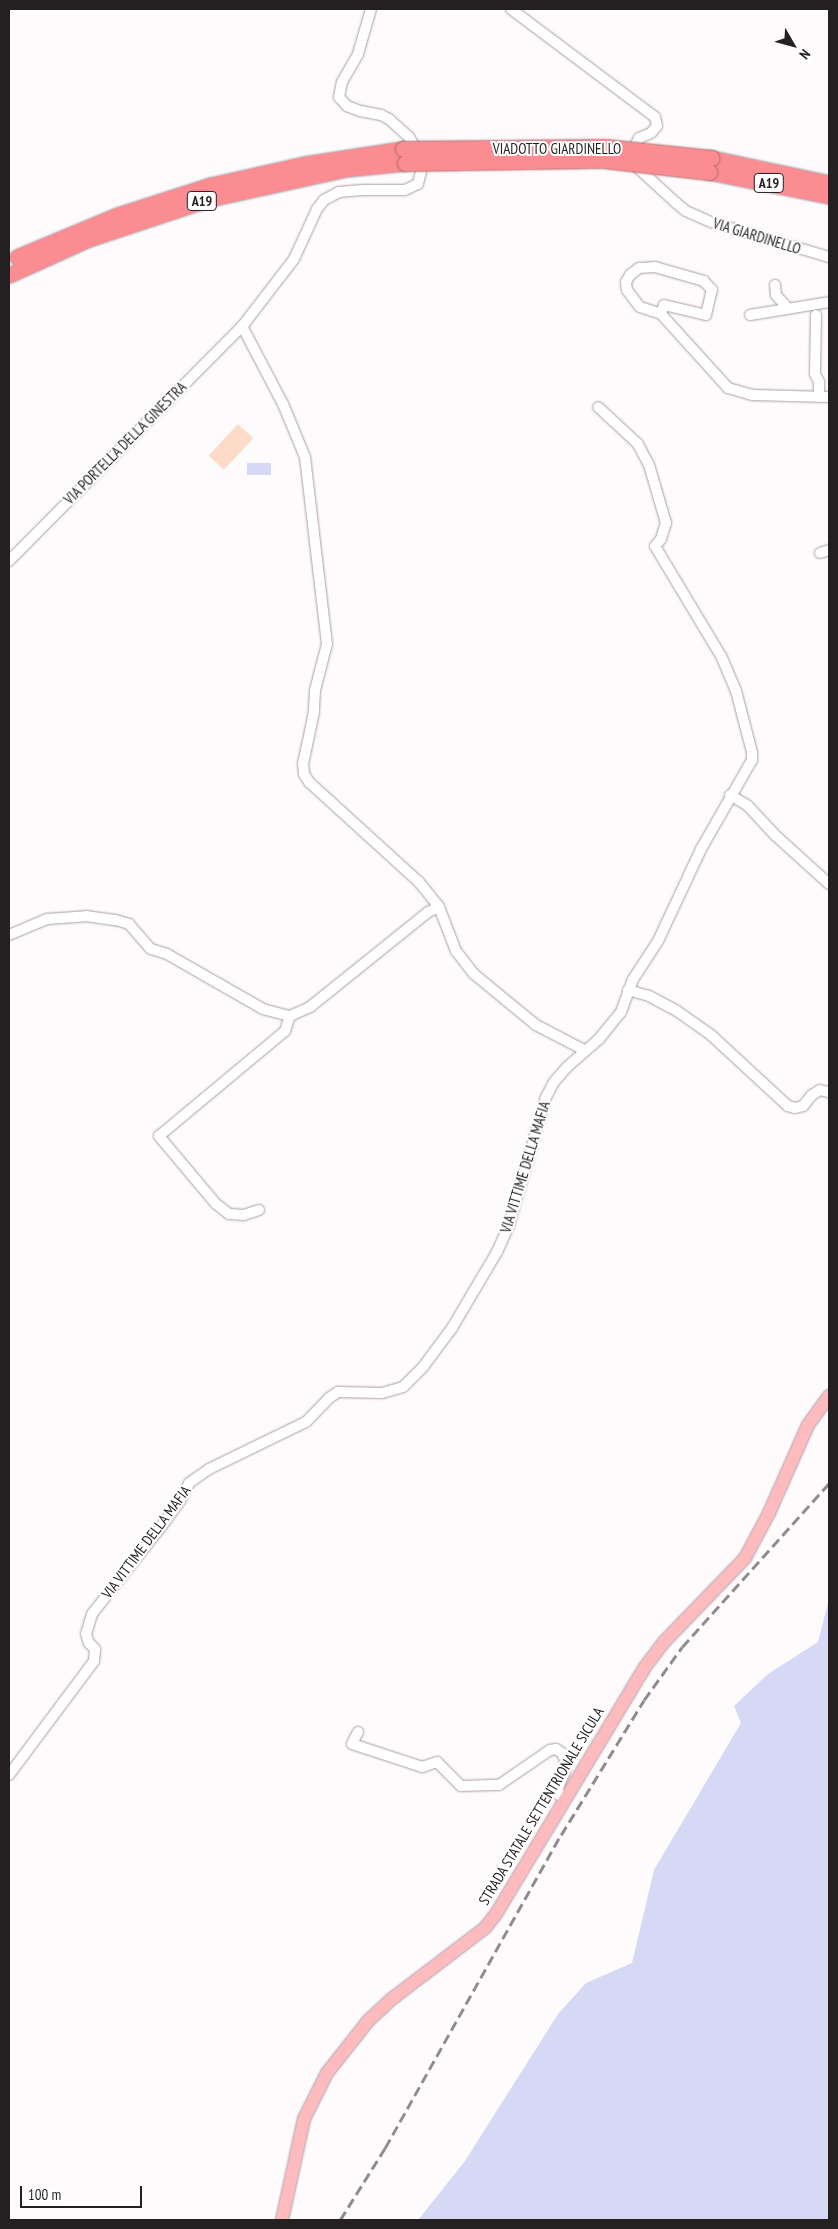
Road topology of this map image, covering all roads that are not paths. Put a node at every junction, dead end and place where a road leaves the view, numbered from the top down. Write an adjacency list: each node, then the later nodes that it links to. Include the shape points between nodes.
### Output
1 (371, 9): 16 (street, VIA PORTELLA DELLA GINESTRA, via 358,54 342,82 339,97 347,106 389,119 409,137 418,152 418,184 405,190 339,192 324,200 294,260)
2 (511, 9): 8 (street, VIA GIARDINELLO, via 654,117 657,126 639,138 632,158 637,167 686,211 711,222)
3 (404, 156): 4 (highway, VIADOTTO GIARDINELLO / A19, bridge, via 605,147); 7 (highway, A19, via 305,164 211,185 115,216); 9 (highway, A19, via 209,199 86,240)
4 (710, 165): 5 (highway, A19); 6 (highway, A19)
5 (829, 184)
6 (829, 196)
7 (17, 257)
8 (829, 257)
9 (9, 275)
10 (775, 285): 12 (street, via 776,295)
11 (829, 302): 12 (street)
12 (785, 309): 14 (street)
13 (661, 314): 13 (street, via 640,307 627,290 630,274 639,268 654,267 704,281 712,290 706,315 664,305); 17 (street, via 728,388 753,395)
14 (750, 314)
15 (816, 315): 17 (street, via 815,374)
16 (242, 326): 19 (street, VIA PORTELLA DELLA GINESTRA); 22 (street, via 283,404 305,457 327,644 315,690 304,774 419,882)
17 (824, 397)
18 (598, 407): 20 (street, VIA VITTIME DELLA MAFIA, via 638,444 666,523 655,546 707,629 736,691 752,760)
19 (9, 561)
20 (730, 795): 21 (street, via 748,806); 24 (street, VIA VITTIME DELLA MAFIA, via 658,941)
21 (829, 884)
22 (439, 907): 25 (street, via 428,912 310,1007); 26 (street, via 456,952 474,974 536,1025)
23 (9, 935): 25 (street, via 47,919 86,916 129,924 151,949 167,954 263,1009)
24 (628, 990): 26 (street, VIA VITTIME DELLA MAFIA, via 621,1012 599,1039); 27 (street, via 649,996 677,1011 711,1035 788,1106 803,1106 820,1090)
25 (290, 1016): 28 (street, via 285,1031 158,1136 216,1204 229,1214 244,1215)
26 (584, 1050): 31 (street, VIA VITTIME DELLA MAFIA, via 554,1082 546,1097 516,1204 497,1252 452,1328 423,1367 403,1387 382,1393 338,1392 306,1422 209,1468 189,1483 161,1527 92,1614 86,1634 95,1649 94,1661)
27 (829, 1092)
28 (259, 1210)
29 (829, 1396): 32 (main road, STRADA STATALE SETTENTRIONALE SICULA, via 808,1425 745,1558 663,1643 645,1667)
30 (358, 1732): 32 (street, via 352,1744 422,1767 437,1762 461,1786 499,1785 556,1749 565,1760 565,1771 558,1788 559,1795)
31 (9, 1775)
32 (566, 1798): 33 (main road, STRADA STATALE SETTENTRIONALE SICULA, via 496,1914 484,1928 393,1998 354,2037 326,2074 304,2119)
33 (282, 2220)

